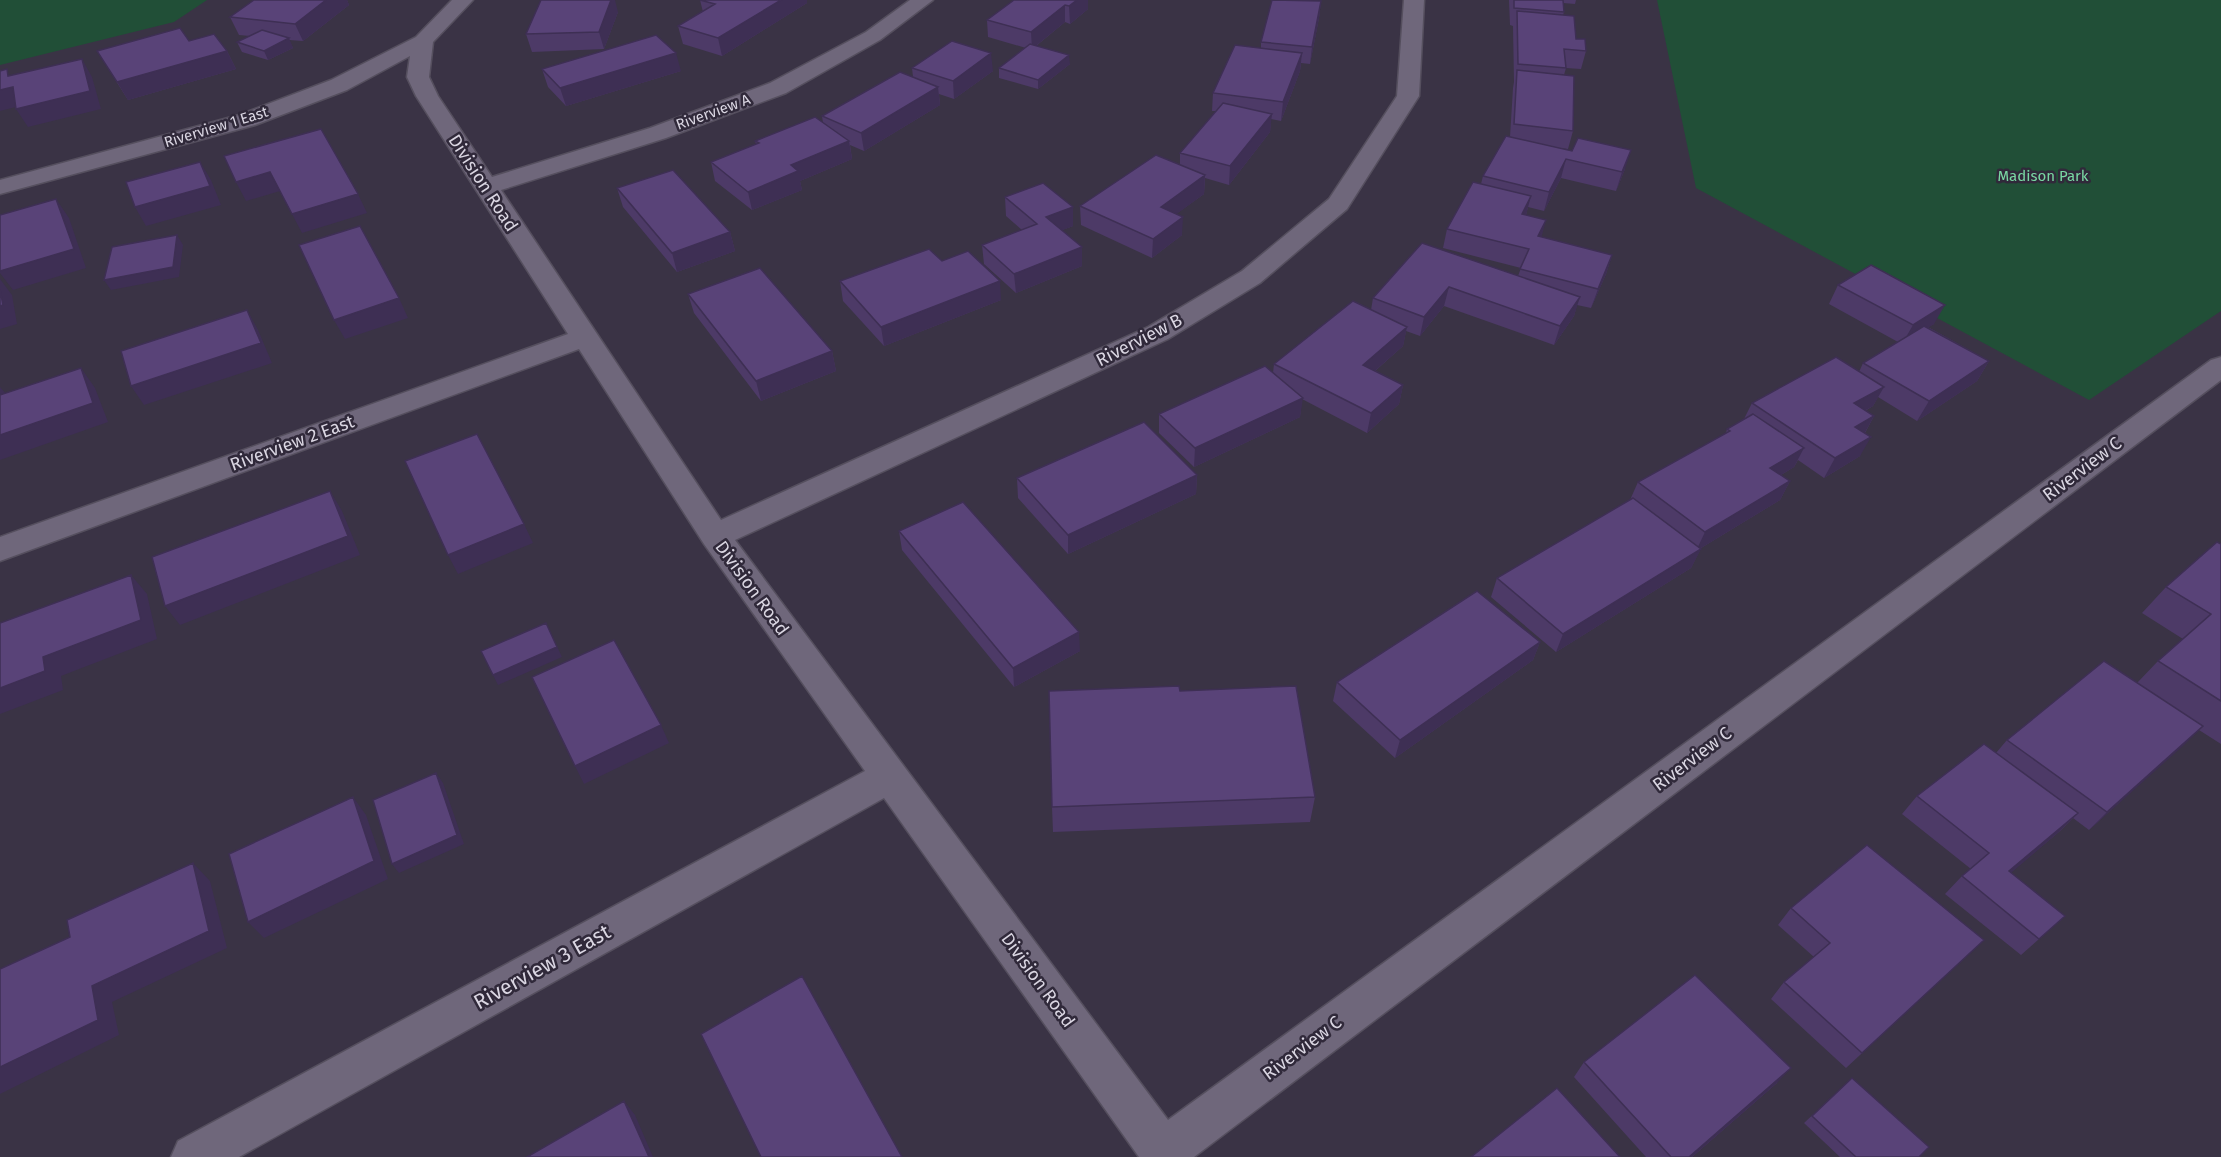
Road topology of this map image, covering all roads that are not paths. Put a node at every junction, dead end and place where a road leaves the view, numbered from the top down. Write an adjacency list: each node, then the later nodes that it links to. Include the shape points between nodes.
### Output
1 (463, 0): 4 (street)
2 (923, 0): 6 (street, Riverview A, via 873,36 778,88 658,133)
3 (1414, 0): 9 (street, Riverview B, via 1408,96 1338,204 1251,277 1158,333)
4 (423, 41): 5 (street, Riverview 1 East, via 339,85 247,120); 6 (street, Division Road, via 418,76)
5 (0, 187)
6 (485, 187): 7 (street, Division Road)
7 (583, 338): 9 (street, Division Road); 10 (street, Riverview 2 East)
8 (2221, 366): 12 (street, Riverview C)
9 (715, 536): 11 (street, Division Road)
10 (0, 549)
11 (890, 776): 12 (street, Division Road); 13 (street, Riverview 3 East)
12 (1165, 1154)
13 (194, 1157)

